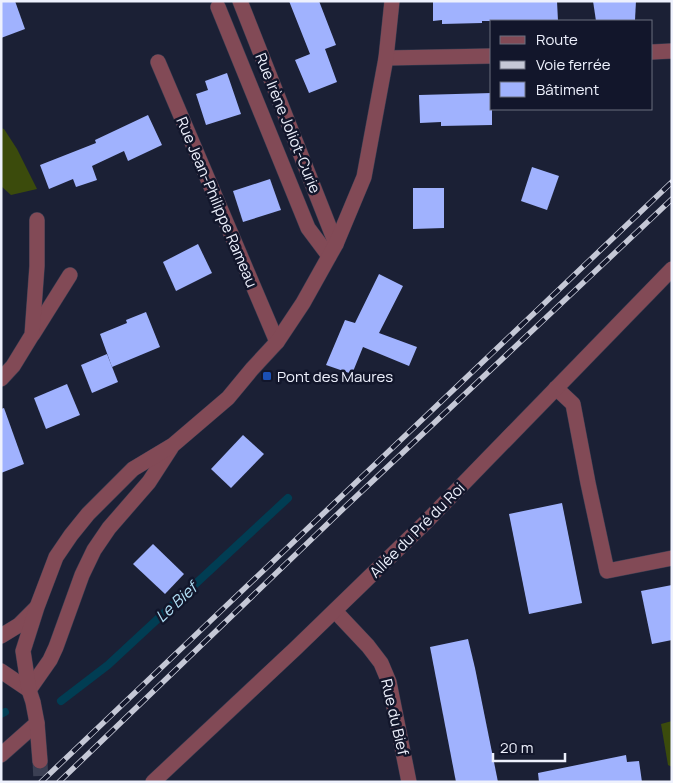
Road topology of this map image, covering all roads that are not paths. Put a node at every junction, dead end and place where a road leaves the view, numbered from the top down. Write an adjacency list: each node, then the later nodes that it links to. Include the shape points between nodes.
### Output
1 (240, 1): 10 (street, Rue Irène Joliot-Curie)
2 (392, 1): 7 (street)
3 (218, 7): 10 (street, via 308,228)
4 (672, 51): 5 (street)
5 (653, 52)
6 (490, 56): 7 (street)
7 (386, 58): 10 (street, via 364,177)
8 (158, 62): 14 (street, Rue Jean-Philippe Rameau)
9 (37, 220): 13 (street)
10 (333, 250): 14 (street)
11 (672, 269): 16 (street, Allée du Pré du Roi)
12 (70, 275): 13 (street)
13 (32, 335): 15 (street, via 13,366)
14 (276, 342): 17 (street, via 228,398)
15 (1, 378)
16 (556, 388): 18 (street, via 573,404 607,571); 20 (street, Allée du Pré du Roi)
17 (173, 445): 19 (street, via 133,469 70,535 56,557); 24 (street, via 149,482 108,528 94,550 50,660)
18 (672, 558)
19 (37, 607): 21 (street); 22 (street)
20 (335, 610): 28 (street, Allée du Pré du Roi); 29 (street, Rue du Bief, via 381,663)
21 (2, 636): 22 (street)
22 (23, 651): 24 (street)
23 (1, 670): 24 (street)
24 (29, 690): 25 (street)
25 (37, 723): 26 (street); 27 (street)
26 (1, 755)
27 (40, 761)
28 (153, 782)
29 (409, 782)

